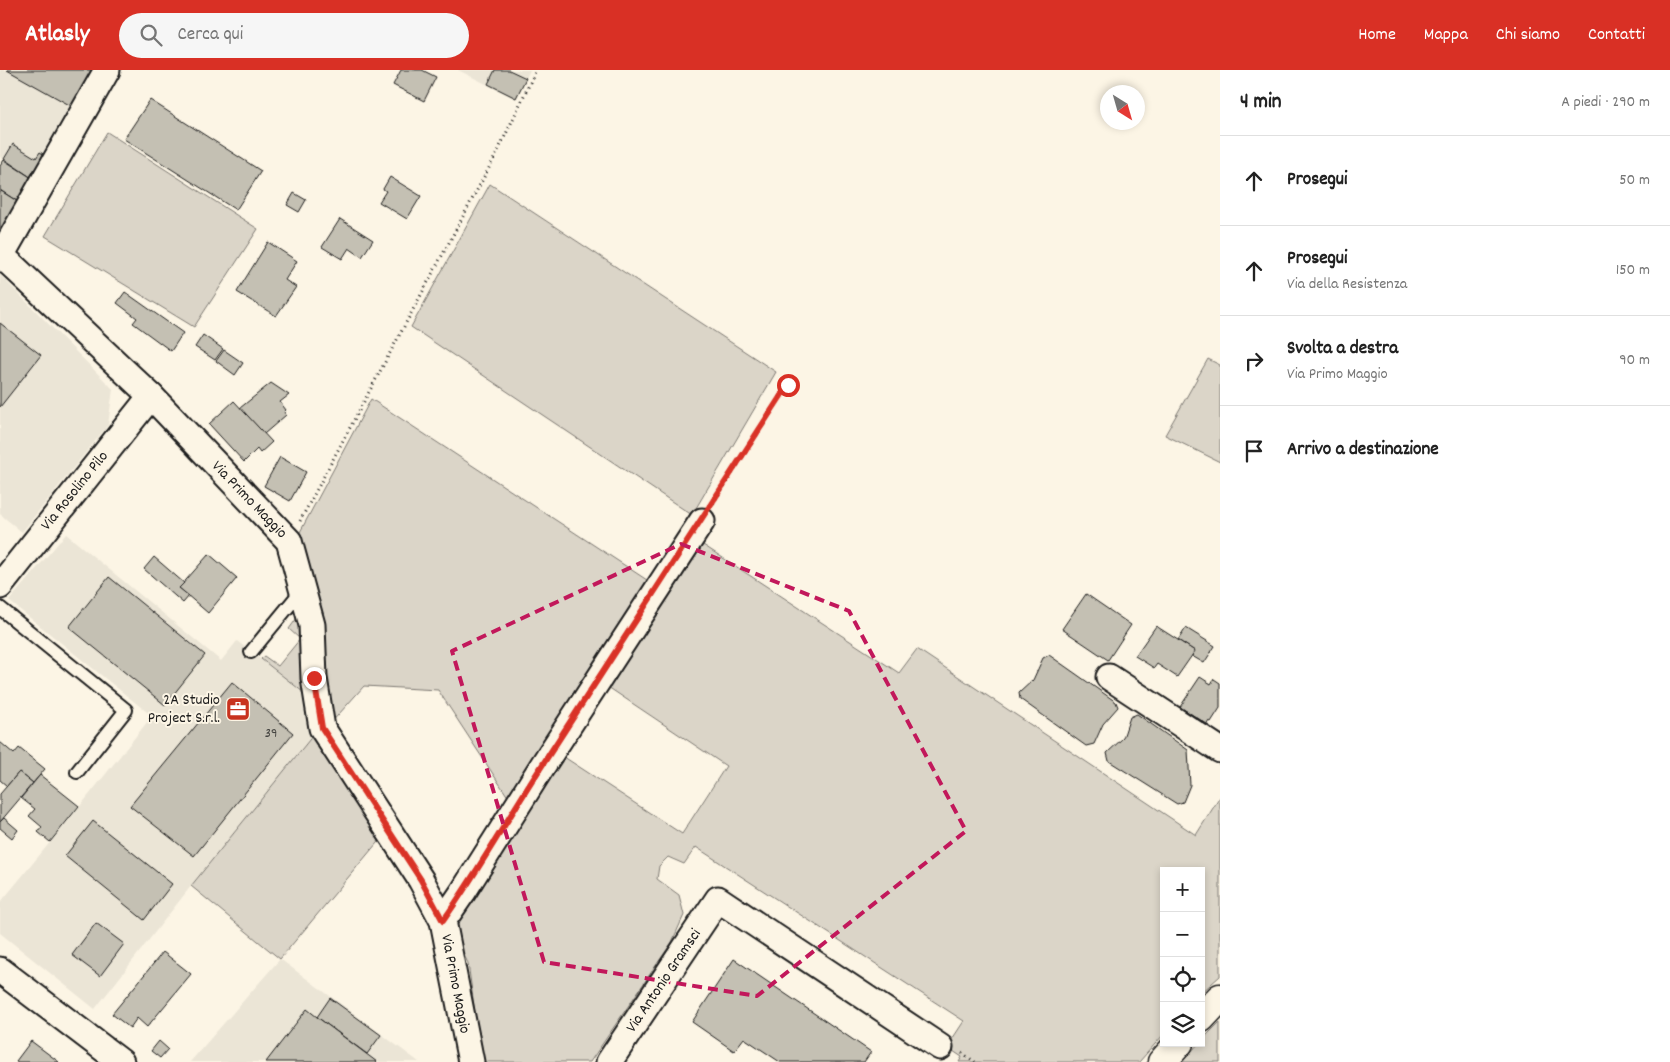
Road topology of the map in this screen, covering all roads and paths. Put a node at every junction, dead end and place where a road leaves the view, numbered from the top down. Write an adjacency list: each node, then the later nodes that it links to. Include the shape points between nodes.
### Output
1 (107, 70): 3 (street)
2 (536, 70): 7 (path, via 498,151)
3 (1, 255): 5 (street, Via Primo Maggio)
4 (788, 385): 6 (path)
5 (151, 396): 7 (street, Via Primo Maggio); 8 (street, Via Rosolino Pilo)
6 (702, 521): 15 (street)
7 (289, 541): 9 (street, Via Primo Maggio)
8 (0, 586)
9 (302, 590): 11 (lane); 15 (street, Via Primo Maggio, via 312,625 314,678 322,728 421,880)
10 (0, 608): 14 (lane, via 126,710)
11 (251, 652)
12 (1109, 677): 13 (street)
13 (1220, 750)
14 (77, 772)
15 (443, 921): 22 (street, Via Primo Maggio)
16 (0, 970): 21 (street)
17 (1220, 998): 18 (street)
18 (1205, 1014)
19 (940, 1047): 23 (street, Via Antonio Gramsci, via 718,899)
20 (1175, 1047): 24 (street)
21 (114, 1060)
22 (471, 1062)
23 (609, 1062)
24 (1162, 1062)

